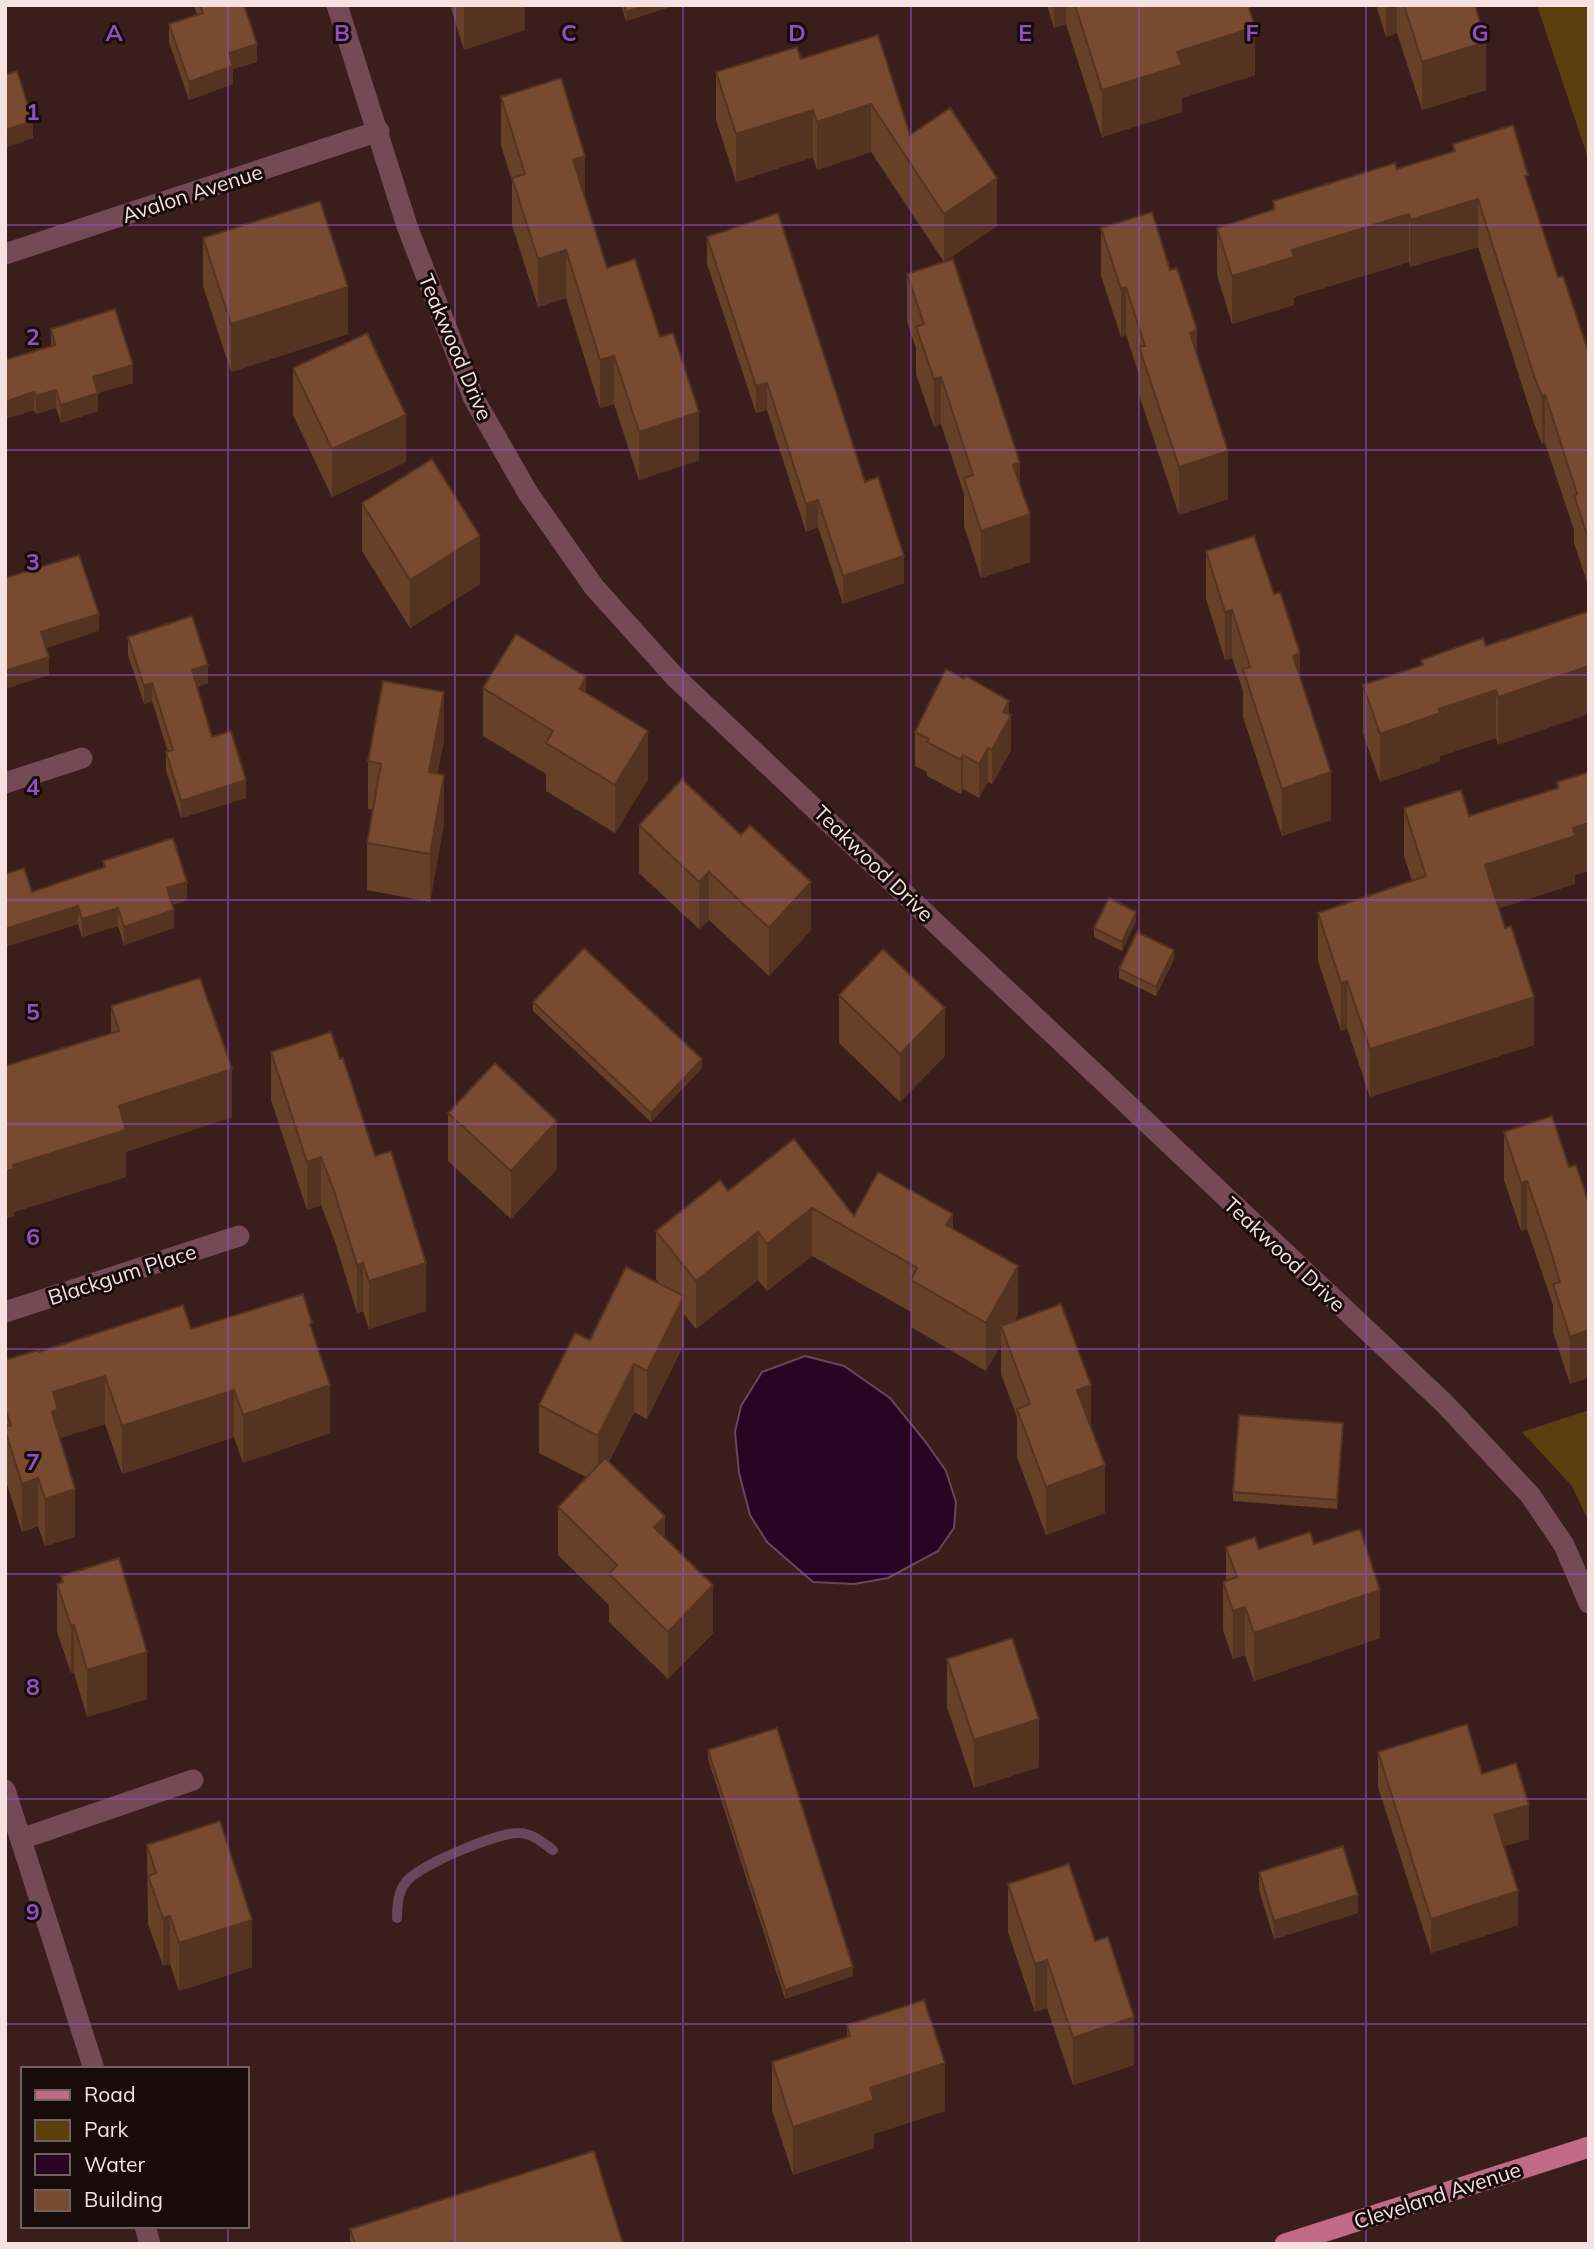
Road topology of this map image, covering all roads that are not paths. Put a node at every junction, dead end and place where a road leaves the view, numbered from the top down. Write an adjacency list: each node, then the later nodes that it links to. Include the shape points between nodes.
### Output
1 (337, 5): 2 (street, Teakwood Drive)
2 (379, 131): 3 (street, Avalon Avenue); 8 (street, Teakwood Drive, via 407,226 474,399 528,493 594,587 675,677 1444,1403 1530,1495 1563,1545)
3 (5, 254)
4 (82, 758): 5 (street)
5 (5, 783)
6 (239, 1236): 7 (street, Blackgum Place)
7 (5, 1312)
8 (1589, 1603)
9 (193, 1780): 11 (street)
10 (5, 1790): 11 (street)
11 (21, 1839): 12 (street)
12 (93, 2067)
13 (1589, 2147): 14 (main road, Cleveland Avenue)
14 (1285, 2244)

